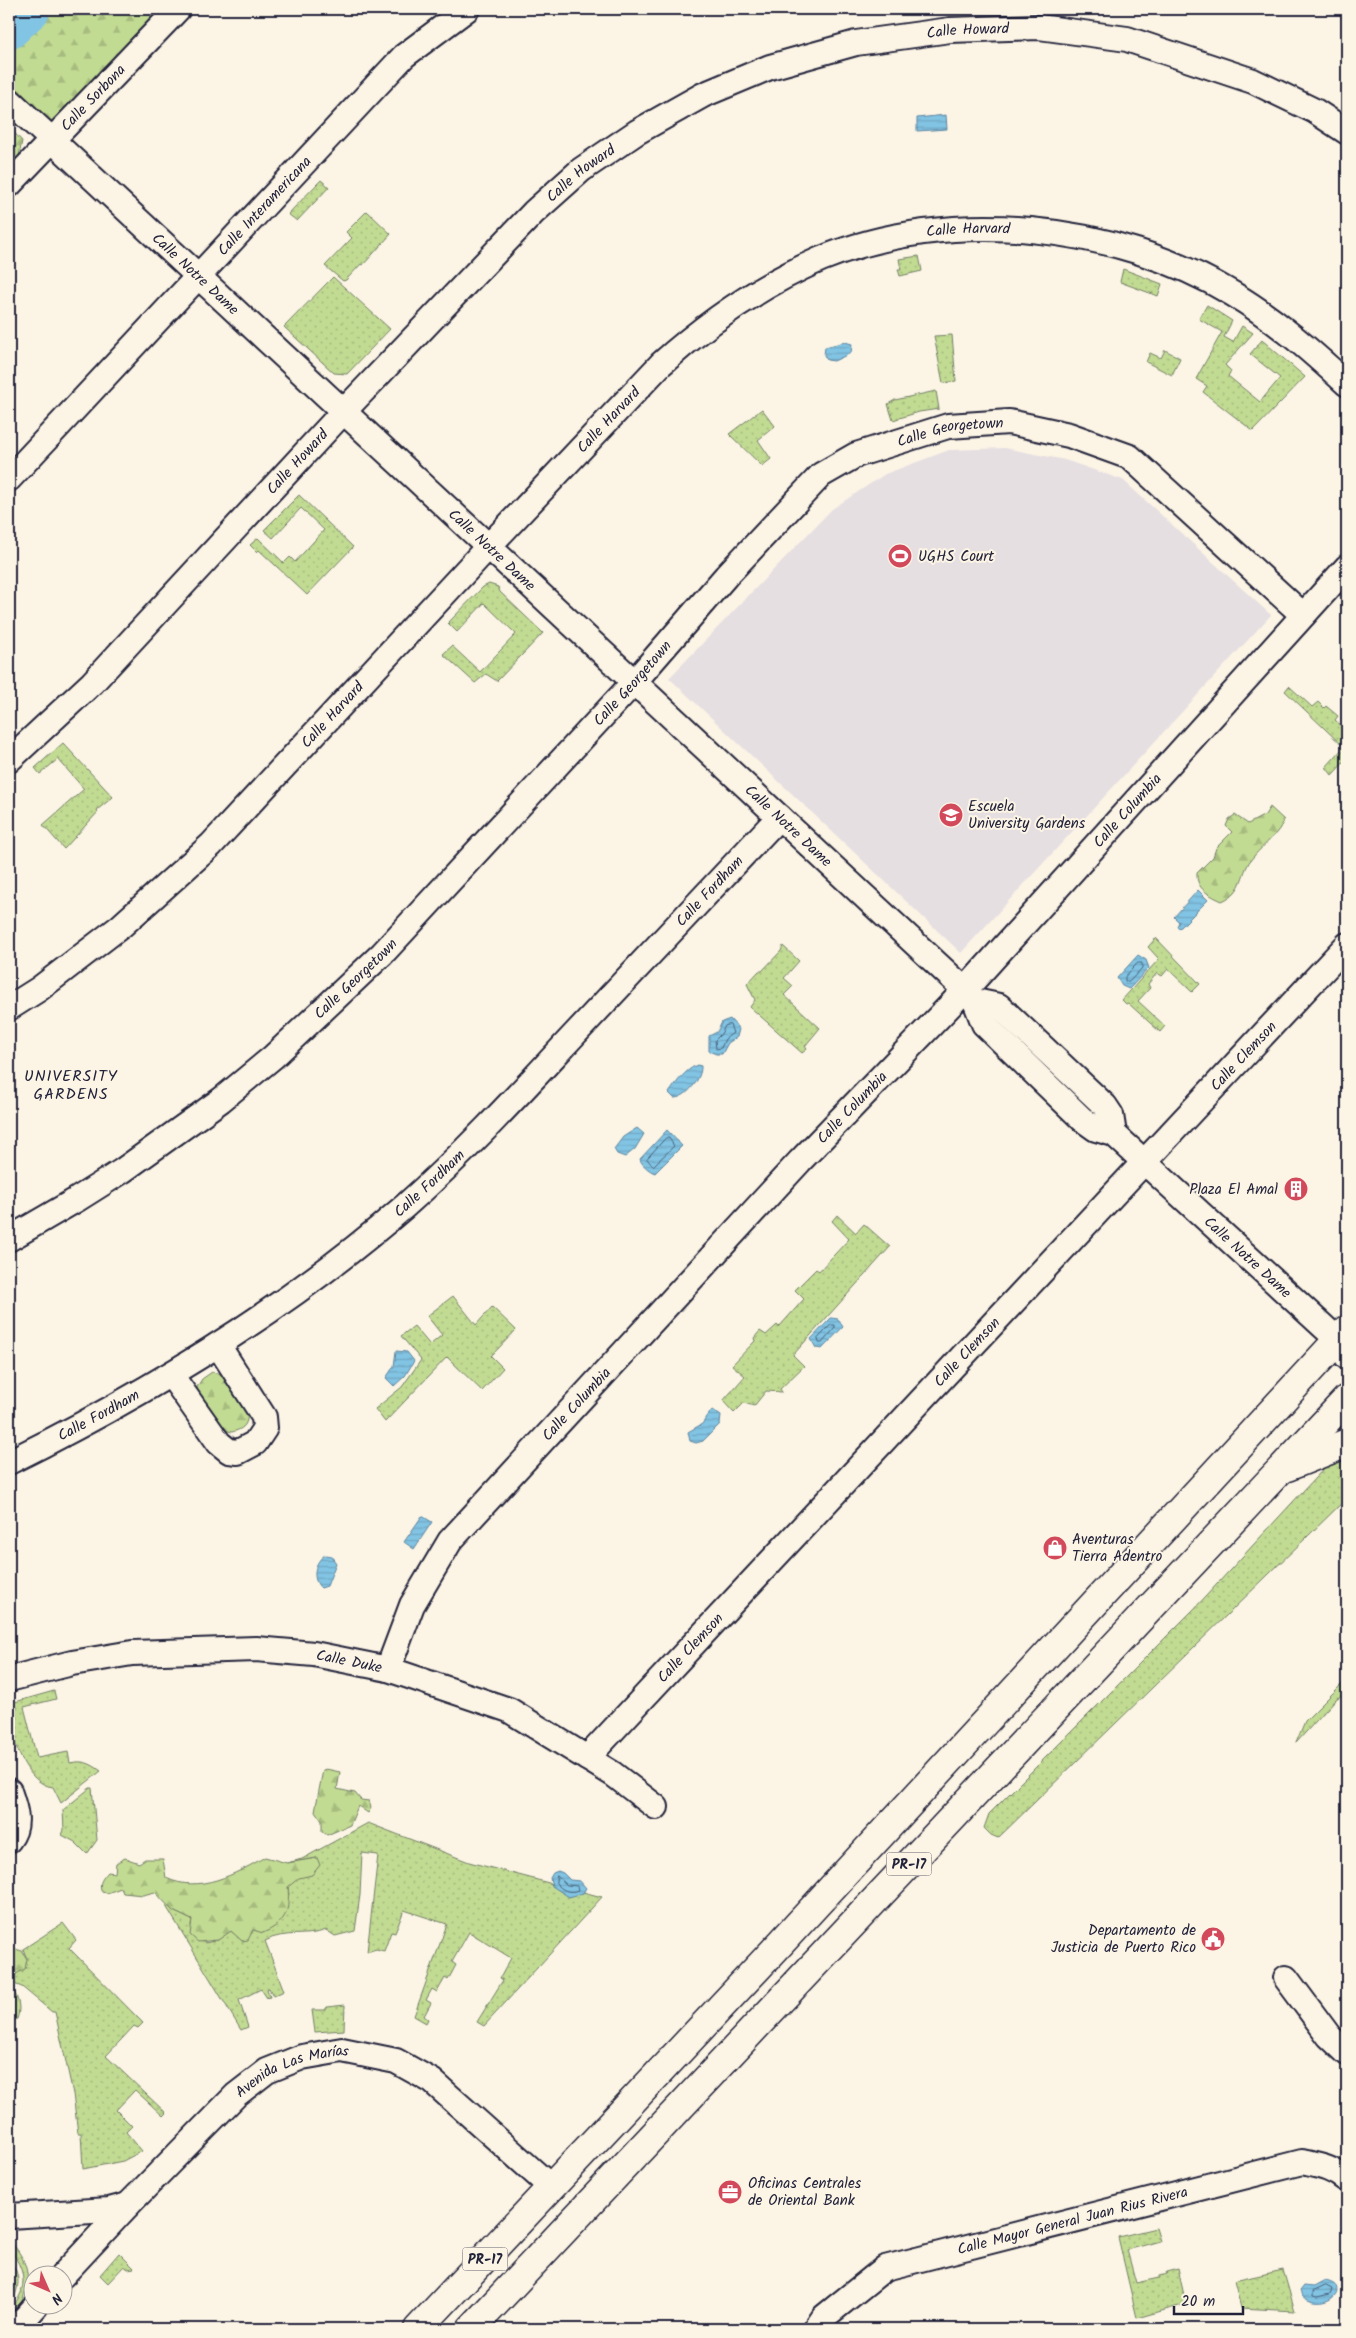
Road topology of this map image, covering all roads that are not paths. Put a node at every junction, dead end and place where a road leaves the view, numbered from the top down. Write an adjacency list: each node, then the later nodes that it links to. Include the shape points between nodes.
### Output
1 (178, 9): 5 (street, Calle Sorbona)
2 (467, 9): 7 (street, Calle Interamericana, via 404,56)
3 (16, 107): 5 (street, Calle Notre Dame)
4 (1347, 132): 9 (street, Calle Howard, via 1315,111 1253,81 1127,39 1039,28 950,30 848,45 770,67 704,94 637,132 581,170 508,238)
5 (52, 141): 6 (street, Calle Sorbona); 7 (street, Calle Notre Dame)
6 (9, 185)
7 (197, 275): 9 (street, Calle Notre Dame); 10 (street, Calle Interamericana)
8 (1347, 384): 11 (street, Calle Harvard, via 1293,335 1264,314 1202,276 1160,259 1108,243 1055,232 955,229 914,234 822,259 731,307 661,364)
9 (344, 411): 11 (street, Calle Notre Dame); 15 (street, Calle Howard, via 92,683)
10 (9, 479)
11 (488, 547): 14 (street, Calle Notre Dame); 19 (street, Calle Harvard, via 211,845 121,926)
12 (1347, 567): 13 (street, Calle Columbia)
13 (1303, 615): 14 (street, Calle Georgetown, via 1130,457 1069,435 1009,422 948,426 856,455 821,475 726,576); 18 (street, Calle Columbia)
14 (635, 681): 16 (street, Calle Notre Dame); 21 (street, Calle Georgetown, via 382,954 273,1057 221,1100 122,1171)
15 (9, 760)
16 (779, 817): 18 (street, Calle Notre Dame); 23 (street, Calle Fordham, via 477,1138 404,1206 312,1280)
17 (1347, 944): 20 (street, Calle Clemson)
18 (970, 996): 20 (street, Calle Notre Dame, via 984,1024 1082,1119 1096,1129 1114,1134); 29 (street, Calle Columbia, via 800,1161 450,1541 412,1605)
19 (9, 1008)
20 (1145, 1162): 22 (street, Calle Notre Dame); 31 (street, Calle Clemson)
21 (9, 1239)
22 (1345, 1342): 38 (highway, PR-17)
23 (218, 1345): 24 (street, Calle Fordham); 24 (street, via 264,1417 265,1428 255,1443 238,1452 229,1451 219,1443)
24 (171, 1375): 27 (street, Calle Fordham, via 80,1427)
25 (1347, 1399): 28 (highway, PR-17)
26 (1347, 1443): 28 (highway)
27 (9, 1462)
28 (1281, 1469): 45 (highway, PR-17)
29 (388, 1669): 30 (street, Calle Duke, via 314,1654 256,1649 196,1649 132,1653 72,1663); 31 (street, Calle Duke, via 509,1710)
30 (9, 1679)
31 (587, 1758): 33 (street, Calle Duke)
32 (9, 1791): 34 (street, via 16,1813 16,1826)
33 (656, 1807)
34 (9, 1840)
35 (1286, 1978): 36 (street, via 1329,2036)
36 (1347, 2053)
37 (1347, 2180): 46 (street, Calle Mayor General Juan Rius Rivera, via 1327,2167 1302,2162 885,2268 824,2317)
38 (552, 2188): 39 (street, Avenida Las Marías, via 432,2081 396,2060 342,2050 302,2057 267,2071 236,2095); 44 (highway, PR-17)
39 (128, 2204): 40 (street, via 109,2210); 41 (street, Avenida Las Marías)
40 (9, 2216)
41 (71, 2266)
42 (27, 2316): 43 (street)
43 (15, 2329)
44 (418, 2329)
45 (472, 2329)
46 (816, 2329)

